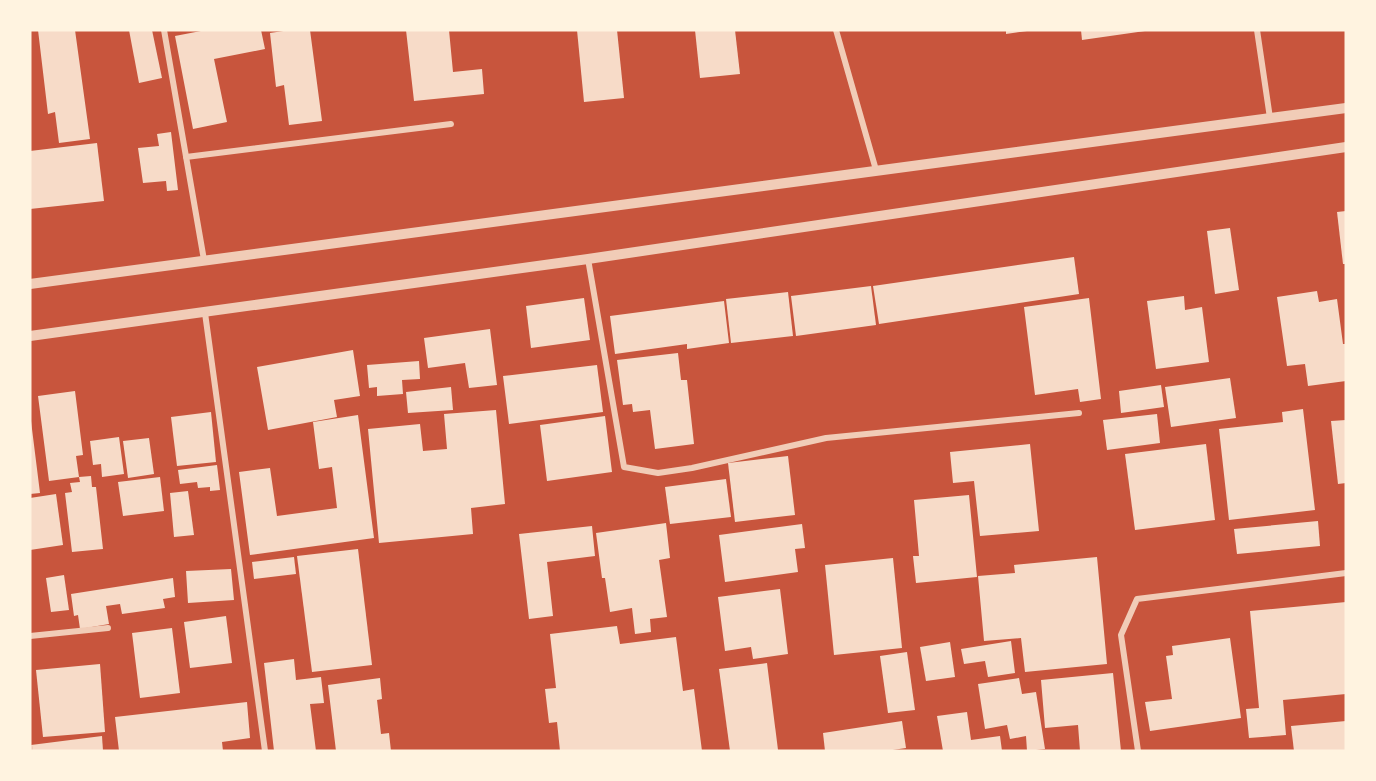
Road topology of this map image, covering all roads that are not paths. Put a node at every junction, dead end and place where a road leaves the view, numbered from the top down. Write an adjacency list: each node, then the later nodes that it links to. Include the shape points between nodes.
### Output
1 (164, 30): 8 (street)
2 (836, 30): 9 (street)
3 (1257, 30): 5 (street)
4 (1346, 108): 5 (street)
5 (1270, 118): 9 (street)
6 (451, 124): 8 (street)
7 (1346, 147): 10 (street)
8 (186, 157): 11 (street)
9 (876, 170): 11 (street)
10 (588, 259): 13 (street); 15 (street, via 624,467 658,473 826,438)
11 (204, 260): 12 (street)
12 (30, 284)
13 (205, 312): 14 (street); 19 (street)
14 (30, 336)
15 (1079, 413)
16 (1346, 573): 20 (street, via 1137,599 1121,635)
17 (108, 628): 18 (street)
18 (30, 636)
19 (265, 751)
20 (1138, 751)

